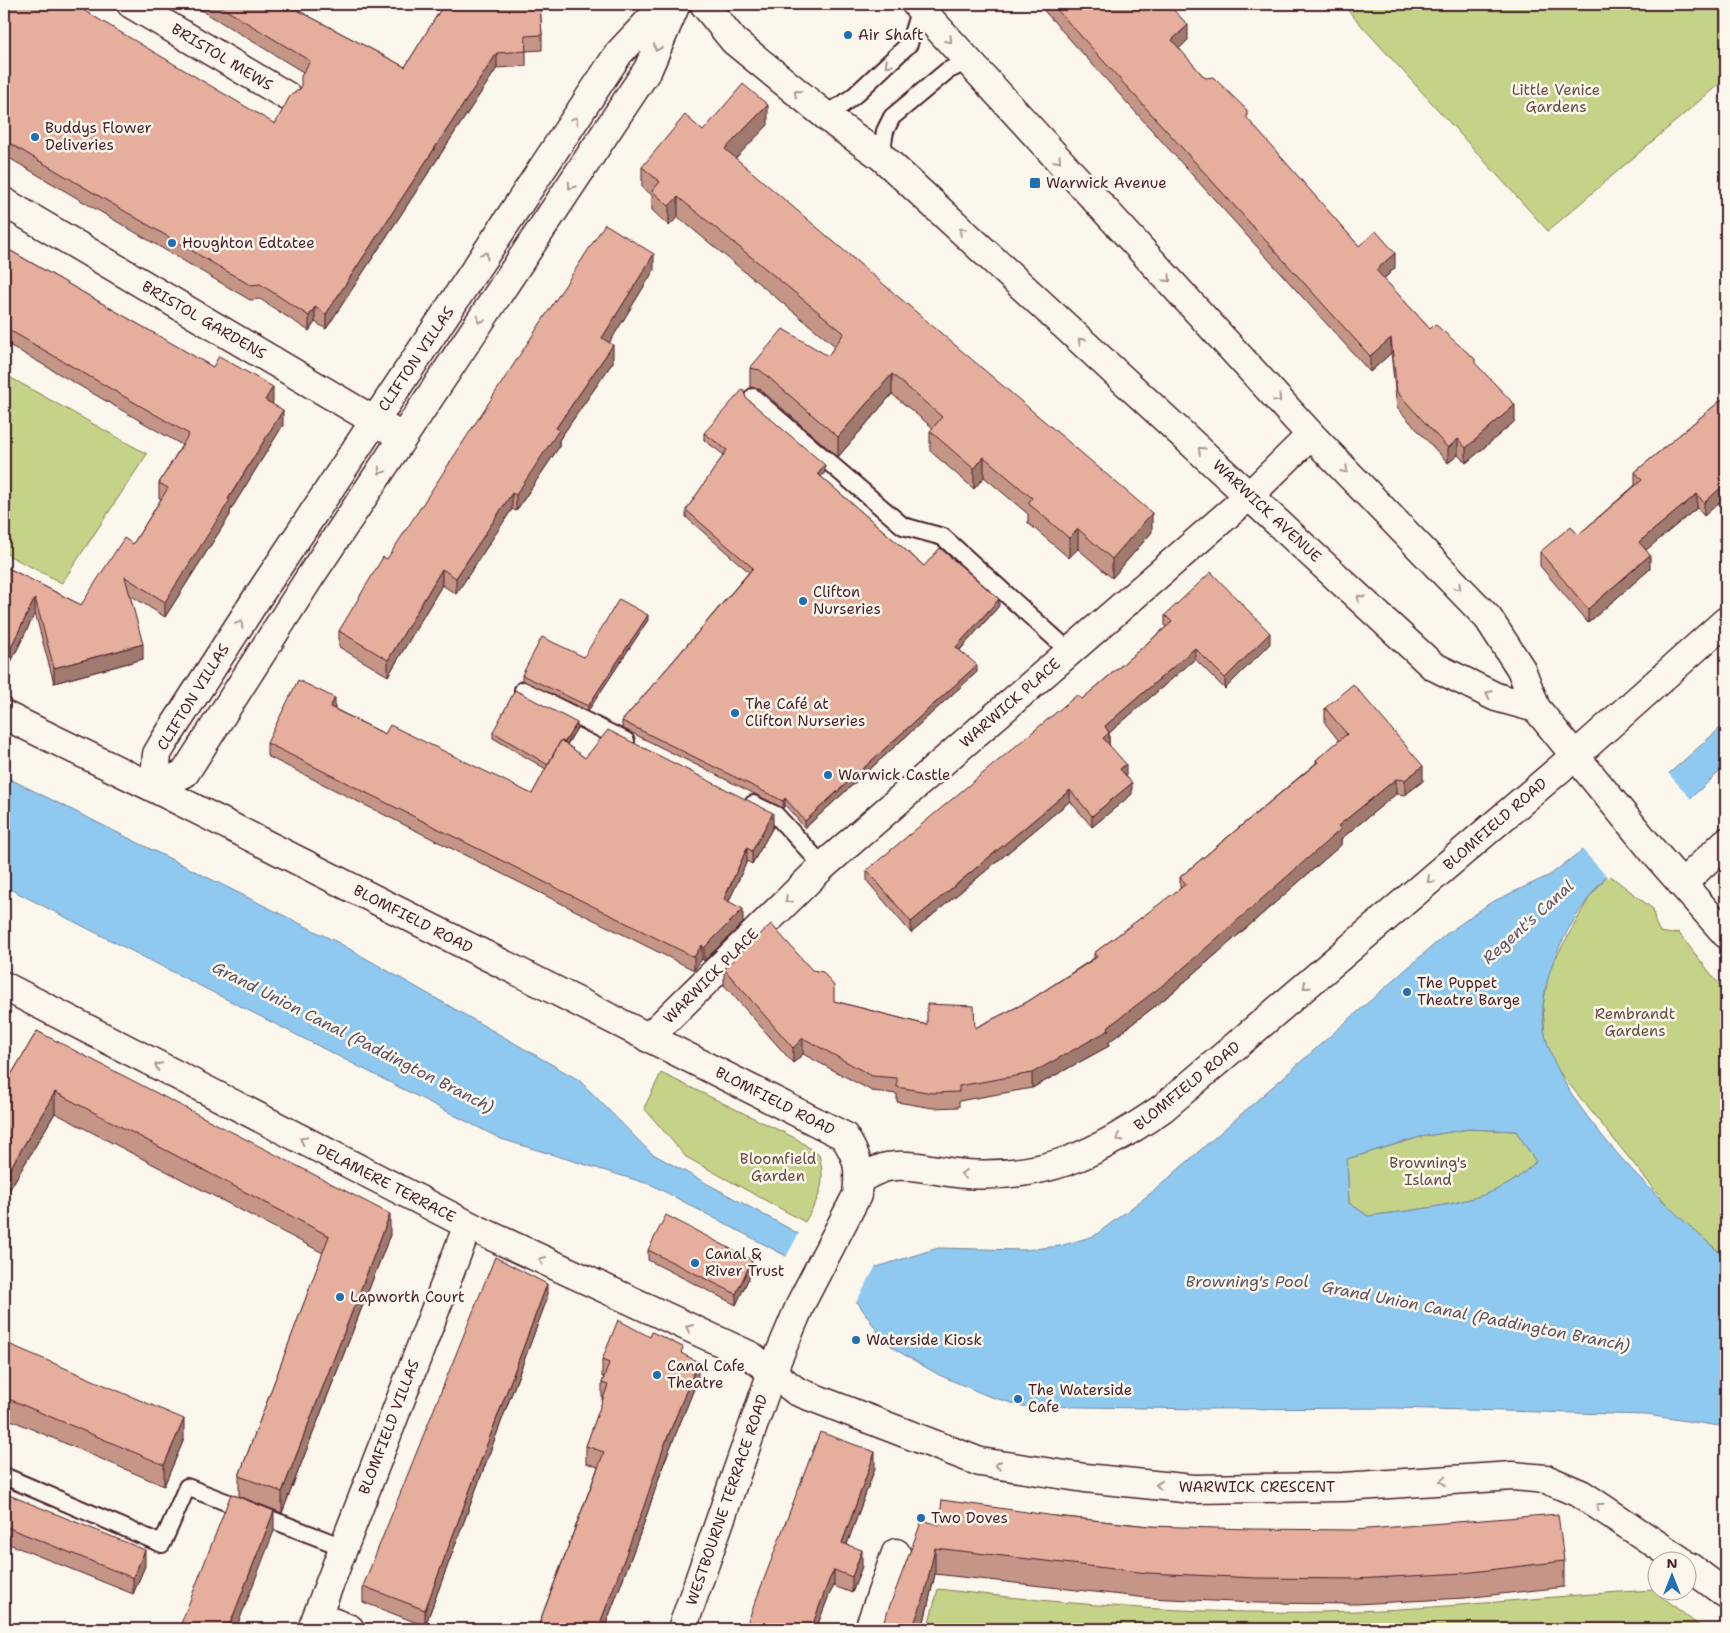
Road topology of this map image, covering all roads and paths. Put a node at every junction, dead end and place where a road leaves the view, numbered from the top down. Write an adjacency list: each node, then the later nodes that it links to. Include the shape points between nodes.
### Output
1 (131, 4): 7 (street, BRISTOL MEWS)
2 (665, 4): 12 (street, CLIFTON VILLAS, one-way to 2, via 619,53)
3 (676, 4): 14 (street, CLIFTON VILLAS, one-way to 14, via 648,69)
4 (704, 4): 8 (street, WARWICK AVENUE, one-way to 4, via 734,41)
5 (918, 6): 6 (street, one-way to 6); 8 (lane, one-way to 8, via 909,44 856,94)
6 (968, 61): 9 (lane, via 947,71 892,118 885,131); 13 (street, one-way to 13)
7 (286, 96)
8 (823, 114): 9 (street, WARWICK AVENUE)
9 (880, 156): 15 (street, WARWICK AVENUE, one-way to 9)
10 (4, 202): 12 (street, BRISTOL GARDENS)
11 (753, 397): 17 (lane, via 903,526 943,537)
12 (375, 421): 14 (street, BRISTOL GARDENS); 23 (street, CLIFTON VILLAS, one-way to 12, via 160,748)
13 (1311, 435): 15 (street, WARWICK PLACE); 19 (street, one-way to 19, via 1488,618 1521,669)
14 (404, 438): 23 (street, CLIFTON VILLAS, one-way to 23, via 304,585 185,773)
15 (1250, 495): 17 (street, WARWICK PLACE); 19 (street, WARWICK AVENUE, one-way to 15, via 1496,697 1433,666)
16 (1726, 621): 22 (street, BLOMFIELD ROAD)
17 (1069, 650): 26 (street, WARWICK PLACE)
18 (523, 690): 21 (lane)
19 (1536, 708): 22 (street)
20 (4, 715): 23 (street, BLOMFIELD ROAD)
21 (636, 746)
22 (1576, 755): 27 (street); 31 (street, BLOMFIELD ROAD, one-way to 31, via 1164,1108 1111,1143 1075,1160 1000,1175 899,1166 884,1168)
23 (154, 788): 30 (street, BLOMFIELD ROAD)
24 (741, 798): 26 (lane, via 776,815)
25 (1726, 842): 27 (street)
26 (823, 866): 30 (street, WARWICK PLACE, one-way to 30)
27 (1682, 884): 28 (street)
28 (1726, 934)
29 (4, 986): 32 (street, DELAMERE TERRACE, one-way to 29)
30 (648, 1038): 31 (street, BLOMFIELD ROAD, via 844,1136 856,1155)
31 (859, 1179): 33 (street, WESTBOURNE TERRACE ROAD, via 857,1195 802,1301)
32 (468, 1225): 33 (street, DELAMERE TERRACE, one-way to 32, via 751,1356); 35 (street, BLOMFIELD VILLAS)
33 (772, 1372): 36 (street, WARWICK CRESCENT, one-way to 33, via 1581,1494 1546,1479 1513,1476 1343,1487 1194,1489 1085,1478 980,1462 796,1391); 42 (street, WESTBOURNE TERRACE ROAD)
34 (4, 1476): 35 (lane, via 162,1544 186,1488)
35 (343, 1547): 40 (street, BLOMFIELD VILLAS)
36 (1665, 1550)
37 (896, 1553): 43 (street)
38 (1698, 1573): 39 (street)
39 (1726, 1594)
40 (314, 1622): 41 (street)
41 (350, 1629)
42 (682, 1629)
43 (869, 1629)

